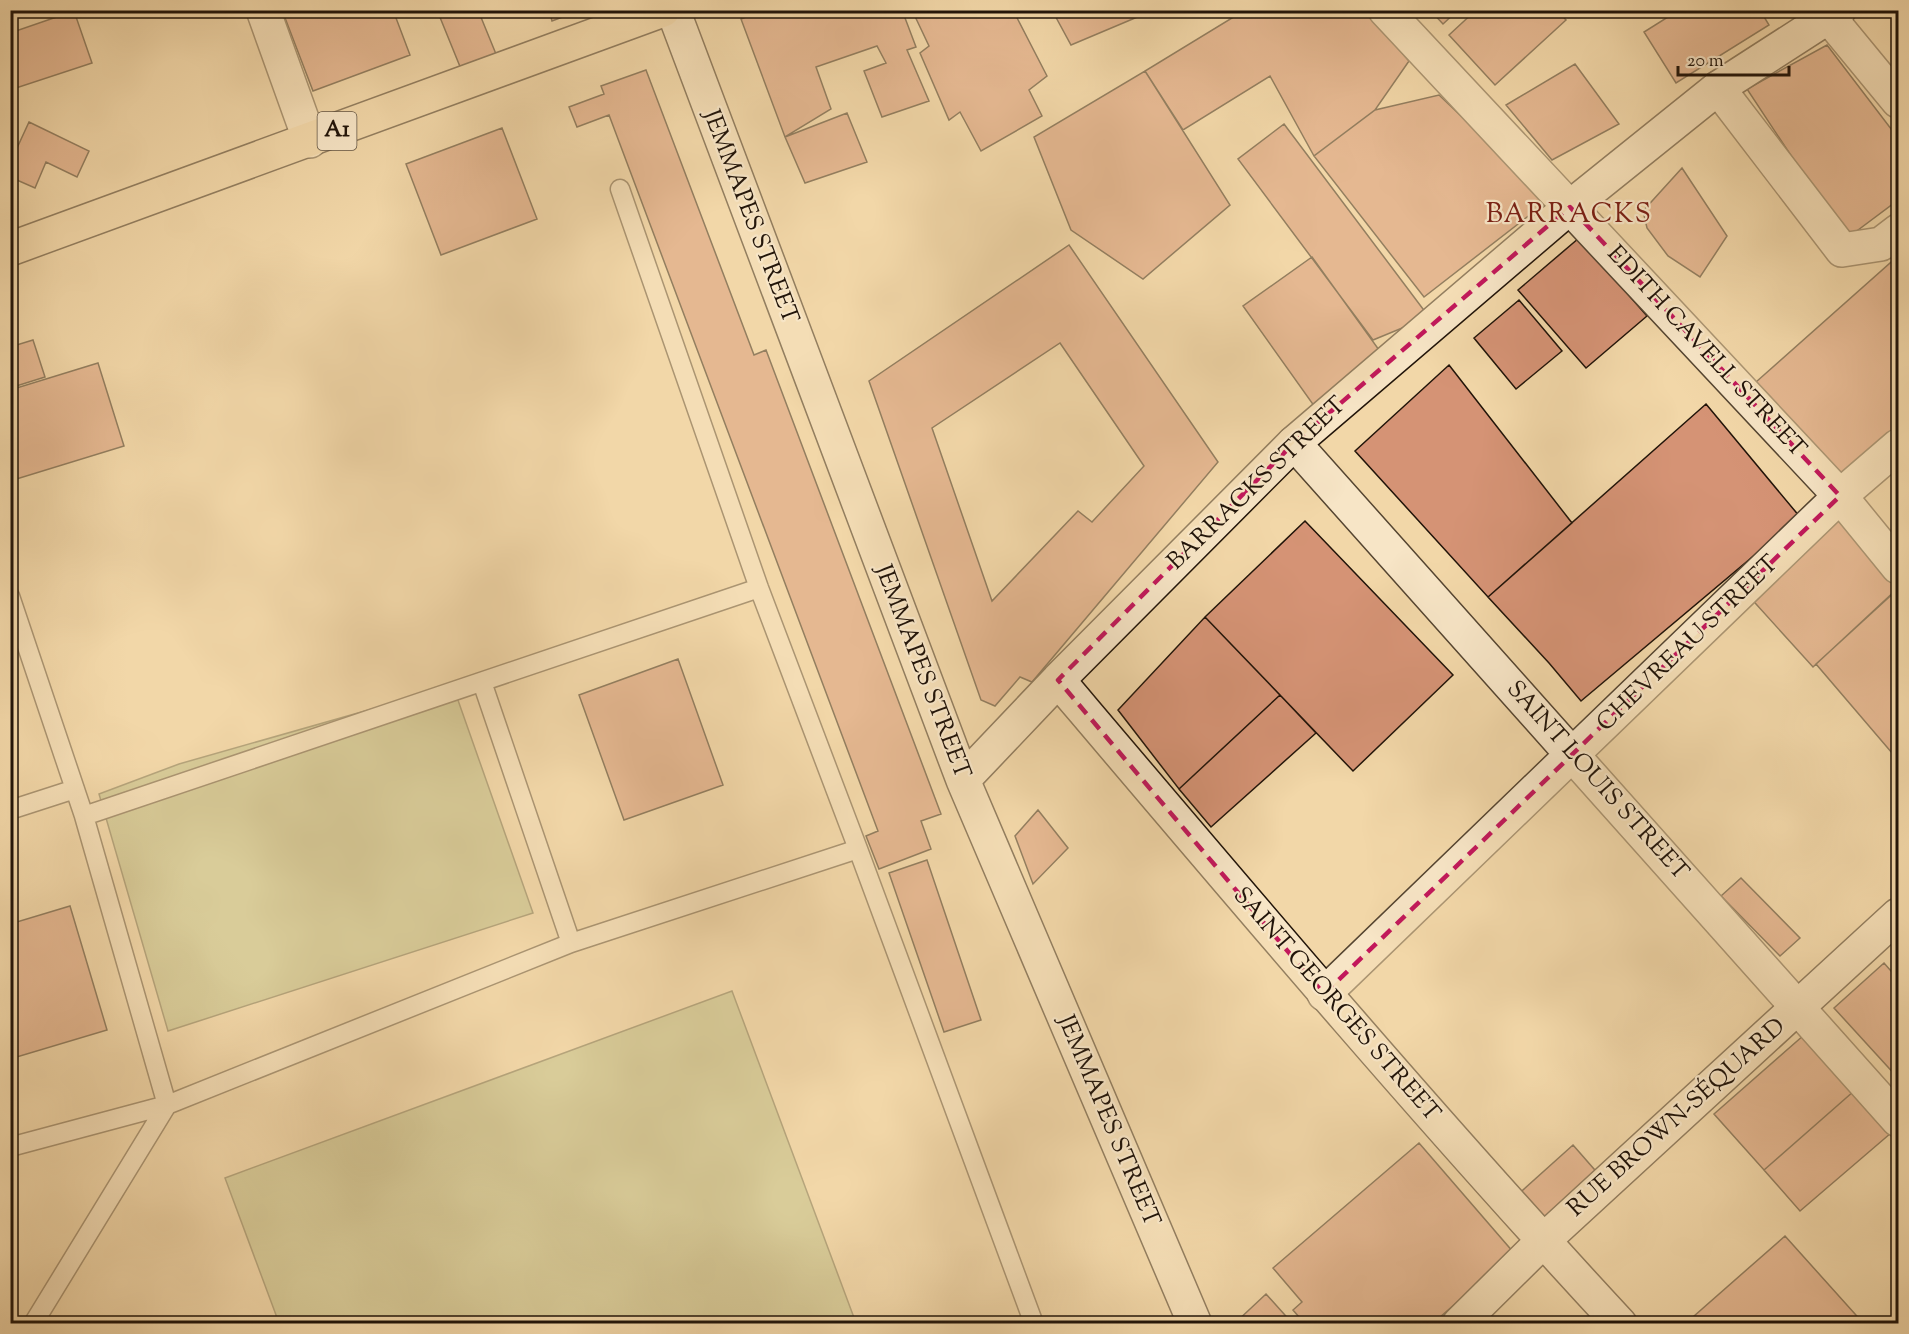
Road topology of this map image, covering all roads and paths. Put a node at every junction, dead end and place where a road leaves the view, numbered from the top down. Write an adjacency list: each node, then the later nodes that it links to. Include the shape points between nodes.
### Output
1 (263, 10): 8 (street)
2 (663, 10): 8 (main road, A1)
3 (673, 10): 22 (street, JEMMAPES STREET)
4 (1385, 10): 10 (street, EDITH CAVELL STREET)
5 (1830, 12): 6 (street, BARRACKS STREET); 7 (street)
6 (1718, 88): 10 (street, BARRACKS STREET); 11 (street, via 1842,250 1881,244)
7 (1899, 101)
8 (310, 141): 12 (main road, A1)
9 (620, 189): 17 (lane)
10 (1570, 207): 13 (street, BARRACKS STREET); 15 (street, EDITH CAVELL STREET)
11 (1899, 231)
12 (10, 249)
13 (1294, 442): 19 (street, BARRACKS STREET); 21 (street, SAINT LOUIS STREET)
14 (1899, 446): 15 (street, CHEVREAU STREET)
15 (1840, 496): 16 (street, EDITH CAVELL STREET); 21 (street, CHEVREAU STREET)
16 (1899, 567)
17 (759, 588): 20 (lane); 26 (lane)
18 (10, 597): 23 (lane)
19 (1058, 680): 22 (street, BARRACKS STREET); 29 (street, SAINT GEORGES STREET)
20 (482, 681): 25 (lane); 28 (lane)
21 (1574, 755): 29 (street, CHEVREAU STREET); 30 (street, SAINT LOUIS STREET)
22 (963, 780): 37 (street, JEMMAPES STREET)
23 (75, 789): 24 (lane); 25 (lane)
24 (10, 810)
25 (84, 816): 31 (lane)
26 (858, 849): 28 (lane); 36 (lane)
27 (1899, 915): 30 (street, RUE BROWN-SÉQUARD)
28 (571, 943): 31 (lane)
29 (1324, 994): 34 (street, SAINT GEORGES STREET)
30 (1799, 1006): 32 (street, SAINT LOUIS STREET); 34 (street, RUE BROWN-SÉQUARD)
31 (167, 1105): 33 (lane); 35 (lane)
32 (1899, 1120)
33 (10, 1148)
34 (1543, 1241): 38 (street, RUE BROWN-SÉQUARD); 39 (street, SAINT GEORGES STREET)
35 (33, 1323)
36 (1034, 1323)
37 (1195, 1323)
38 (1459, 1323)
39 (1620, 1323)

